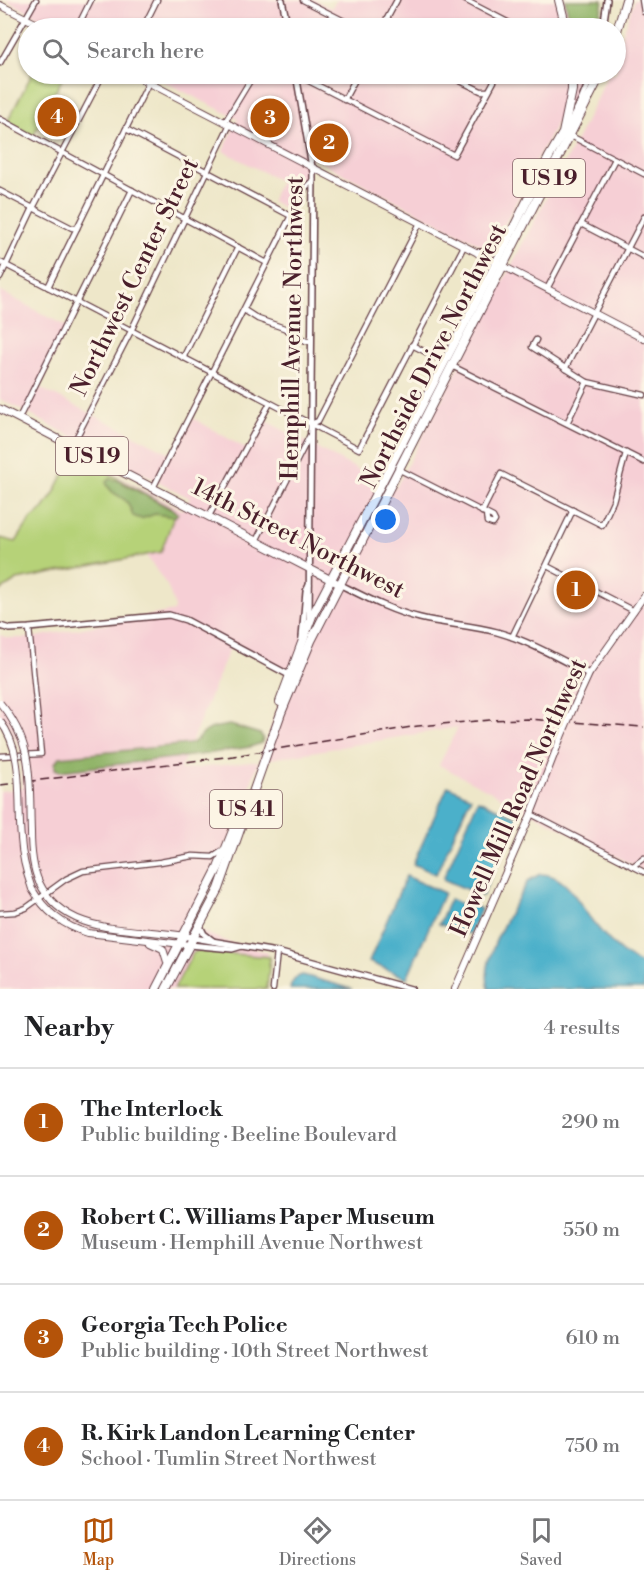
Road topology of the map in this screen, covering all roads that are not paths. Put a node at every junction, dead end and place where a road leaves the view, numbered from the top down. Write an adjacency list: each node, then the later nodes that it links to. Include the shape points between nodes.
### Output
1 (36, 0): 15 (street)
2 (91, 0): 16 (street)
3 (157, 0): 17 (street)
4 (282, 0): 18 (street)
5 (303, 0): 19 (street)
6 (397, 0): 20 (street)
7 (465, 0): 21 (street)
8 (559, 0): 22 (highway)
9 (607, 0): 23 (street)
10 (626, 0): 24 (highway)
11 (642, 0): 13 (street)
12 (0, 6): 14 (main road)
13 (644, 12)
14 (25, 18)
15 (27, 18)
16 (82, 18)
17 (148, 18)
18 (286, 18)
19 (338, 18)
20 (387, 18)
21 (500, 18)
22 (564, 18)
23 (604, 18)
24 (620, 18)
25 (18, 34): 26 (street)
26 (0, 63)
27 (98, 84): 46 (street)
28 (148, 84): 44 (street)
29 (153, 84): 43 (main road)
30 (248, 84): 43 (street, Northwest Center Street)
31 (298, 84): 48 (street, Hemphill Avenue Northwest)
32 (314, 84): 40 (street)
33 (353, 84): 40 (street)
34 (467, 84): 39 (street)
35 (492, 84): 39 (street)
36 (572, 84): 45 (highway, Northside Drive Northwest / US 19)
37 (588, 84): 41 (street)
38 (596, 84): 45 (highway, Northside Drive Northwest / US 19)
39 (488, 91): 40 (street, via 454,155)
40 (344, 100)
41 (581, 101): 45 (street); 45 (street, via 567,130)
42 (0, 119): 46 (street)
43 (227, 123): 48 (main road); 49 (street, Northwest Center Street)
44 (126, 129): 49 (street); 51 (street)
45 (569, 134): 47 (street); 62 (highway, Northside Drive Northwest / US 19, via 549,157); 70 (highway, Northside Drive Northwest / US 19)
46 (62, 152): 51 (street); 55 (street)
47 (615, 159): 50 (street); 60 (street)
48 (313, 168): 52 (street, Hemphill Avenue Northwest); 59 (main road)
49 (207, 172): 56 (street); 58 (street, Northwest Center Street)
50 (644, 174)
51 (103, 175): 53 (street); 61 (street)
52 (313, 180): 56 (street); 81 (street, Hemphill Avenue Northwest)
53 (132, 190): 58 (street); 75 (street)
54 (0, 191): 55 (street)
55 (33, 208): 61 (street); 71 (street)
56 (291, 216): 69 (street)
57 (644, 217): 65 (street)
58 (184, 218): 64 (street); 78 (street, Northwest Center Street)
59 (420, 223): 63 (main road); 93 (street, via 318,421)
60 (581, 224): 65 (street); 74 (street)
61 (77, 228): 73 (street)
62 (506, 240): 66 (highway, via 494,250); 70 (highway, Northside Drive Northwest / US 19)
63 (464, 245): 66 (main road); 82 (street)
64 (238, 247): 69 (street); 83 (street)
65 (628, 248): 67 (street); 77 (street)
66 (479, 254): 70 (main road)
67 (644, 257)
68 (0, 262): 71 (street)
69 (267, 263): 76 (street)
70 (499, 264): 74 (main road); 84 (highway, Northside Drive Northwest / US 19)
71 (6, 265): 72 (street); 73 (street)
72 (0, 278)
73 (48, 287): 75 (street)
74 (547, 289): 77 (main road)
75 (78, 303): 78 (street); 91 (street)
76 (244, 310): 81 (street); 86 (street)
77 (594, 313): 79 (main road); 85 (street)
78 (131, 331): 83 (street); 96 (street, Northwest Center Street)
79 (644, 339)
80 (536, 340): 85 (street, via 532,347)
81 (311, 341): 93 (street, Hemphill Avenue Northwest)
82 (412, 345): 84 (street); 93 (street, via 359,449)
83 (183, 358): 86 (street)
84 (448, 364): 92 (street); 94 (highway, Northside Drive Northwest / US 19); 99 (highway, Northside Drive Northwest / US 19)
85 (565, 369): 87 (street)
86 (212, 373): 89 (street); 100 (street)
87 (587, 382): 88 (street); 92 (street)
88 (644, 395)
89 (270, 403): 93 (street); 102 (street)
90 (0, 409): 91 (main road, 14th Street Northwest / US 19)
91 (19, 418): 96 (main road, 14th Street Northwest / US 19)
92 (567, 423): 97 (street)
93 (311, 424): 95 (street, Hemphill Avenue Northwest)
94 (412, 426): 99 (highway, via 398,460); 106 (highway, Northside Drive Northwest / US 19)
95 (310, 435): 103 (street); 105 (street, Hemphill Avenue Northwest)
96 (72, 446): 100 (main road, 14th Street Northwest / US 19)
97 (626, 453): 98 (street); 101 (street, via 602,525)
98 (644, 462)
99 (398, 470): 101 (street, via 484,512 501,474); 106 (highway, Northside Drive Northwest / US 19)
100 (153, 488): 102 (main road, 14th Street Northwest / US 19)
101 (573, 510): 104 (street)
102 (209, 516): 103 (main road, 14th Street Northwest / US 19)
103 (256, 541): 105 (main road, 14th Street Northwest / US 19)
104 (547, 566): 109 (street); 113 (street)
105 (308, 568): 106 (main road, 14th Street Northwest / US 19); 107 (street, Hemphill Avenue Northwest)
106 (335, 582): 110 (highway, Northside Drive Northwest / US 41); 113 (street, 14th Street Northwest, via 406,614); 114 (highway, Northside Drive Northwest / US 41)
107 (309, 585): 110 (street, Hemphill Avenue Northwest); 115 (street, Hemphill Avenue Northwest)
108 (644, 596): 109 (main road, Howell Mill Road Northwest)
109 (634, 611): 116 (main road, Howell Mill Road Northwest)
110 (309, 624): 114 (street, Hemphill Avenue Northwest); 115 (highway, Northside Drive Northwest / US 41)
111 (0, 626): 112 (street)
112 (29, 628): 117 (street, via 169,615 186,620); 120 (street, via 41,754)
113 (512, 637): 116 (street, 14th Street Northwest)
114 (311, 641): 131 (highway, Northside Drive Northwest / US 41, via 280,713 224,876)
115 (301, 643): 117 (highway, Northside Drive Northwest / US 41)
116 (589, 674): 121 (main road, Howell Mill Road Northwest, bridge)
117 (289, 675): 122 (highway, Northside Drive Northwest / US 41)
118 (0, 703): 128 (main road, bridge, via 16,724 27,751 31,843 35,873)
119 (0, 721): 129 (main road, bridge, via 15,753 25,869)
120 (0, 756)
121 (531, 814): 125 (street); 144 (main road, Howell Mill Road Northwest)
122 (227, 845): 123 (street, via 215,857); 126 (highway, Northside Drive Northwest / US 41)
123 (202, 855): 126 (street); 128 (street, via 83,871)
124 (644, 858): 125 (street)
125 (633, 866): 127 (street)
126 (218, 868): 132 (highway, Northside Drive Northwest / US 41)
127 (644, 872)
128 (46, 894): 129 (street); 132 (main road, via 63,912 82,922)
129 (38, 900): 130 (street, via 15,912); 133 (main road, via 58,920 77,930)
130 (0, 913)
131 (200, 926): 134 (street); 135 (highway, Northside Drive Northwest / US 41)
132 (184, 936): 135 (main road); 136 (highway, Northside Drive Northwest / US 41)
133 (138, 939): 136 (main road); 139 (main road, via 163,949)
134 (215, 941): 135 (street); 137 (street)
135 (192, 942): 136 (main road); 137 (street, via 232,949); 141 (highway, Northside Drive Northwest / US 41)
136 (180, 944): 139 (highway, Northside Drive Northwest / US 41)
137 (244, 946): 138 (street)
138 (277, 952): 142 (street); 143 (street)
139 (168, 965): 140 (highway, Northside Drive Northwest / US 41)
140 (156, 989)
141 (166, 989)
142 (273, 989)
143 (411, 989)
144 (455, 989)

